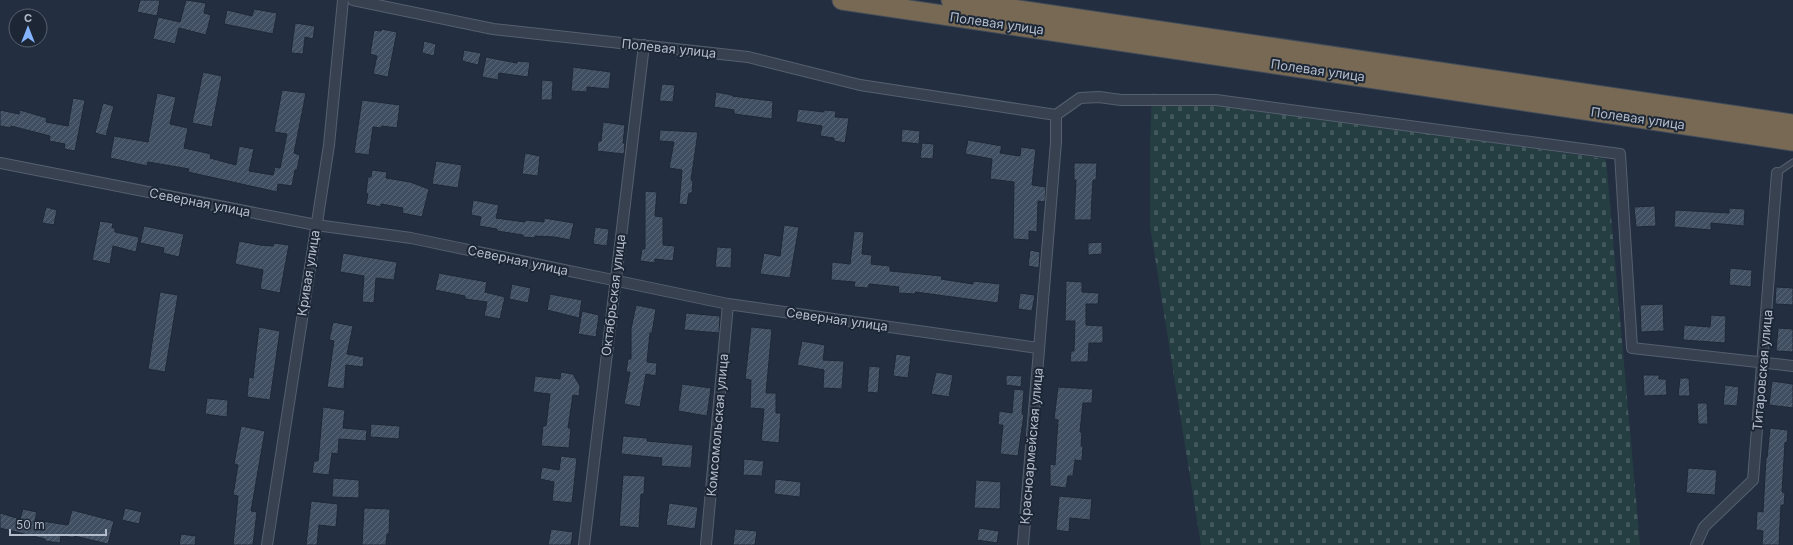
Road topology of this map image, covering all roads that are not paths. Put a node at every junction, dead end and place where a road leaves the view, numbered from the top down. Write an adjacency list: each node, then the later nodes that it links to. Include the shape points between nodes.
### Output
1 (343, 0): 12 (street, Кривая улица, via 328,145)
2 (353, 0): 5 (street, Полевая улица, via 493,28)
3 (842, 0): 8 (highway, Полевая улица)
4 (951, 0): 7 (highway, Полевая улица)
5 (644, 45): 6 (street, Полевая улица, via 748,57 860,85); 13 (street, Октябрьская улица)
6 (1056, 115): 15 (street, Красноармейская улица, via 1056,142); 16 (street, via 1080,98 1099,96 1121,100 1216,100 1620,154 1632,348)
7 (1793, 124)
8 (1793, 141)
9 (1793, 162): 11 (lane)
10 (0, 163): 12 (street, Северная улица)
11 (1777, 174): 16 (street, Титаровская улица)
12 (316, 225): 13 (street, Северная улица, via 411,238); 18 (street, Кривая улица)
13 (614, 281): 14 (street, Северная улица); 19 (street, Октябрьская улица)
14 (728, 304): 15 (street, Северная улица); 20 (street, Комсомольская улица)
15 (1038, 348): 21 (street, Красноармейская улица)
16 (1763, 363): 17 (street); 22 (street, Титаровская улица, via 1753,480 1704,527)
17 (1793, 366)
18 (267, 545)
19 (584, 545)
20 (706, 545)
21 (1023, 545)
22 (1696, 545)

